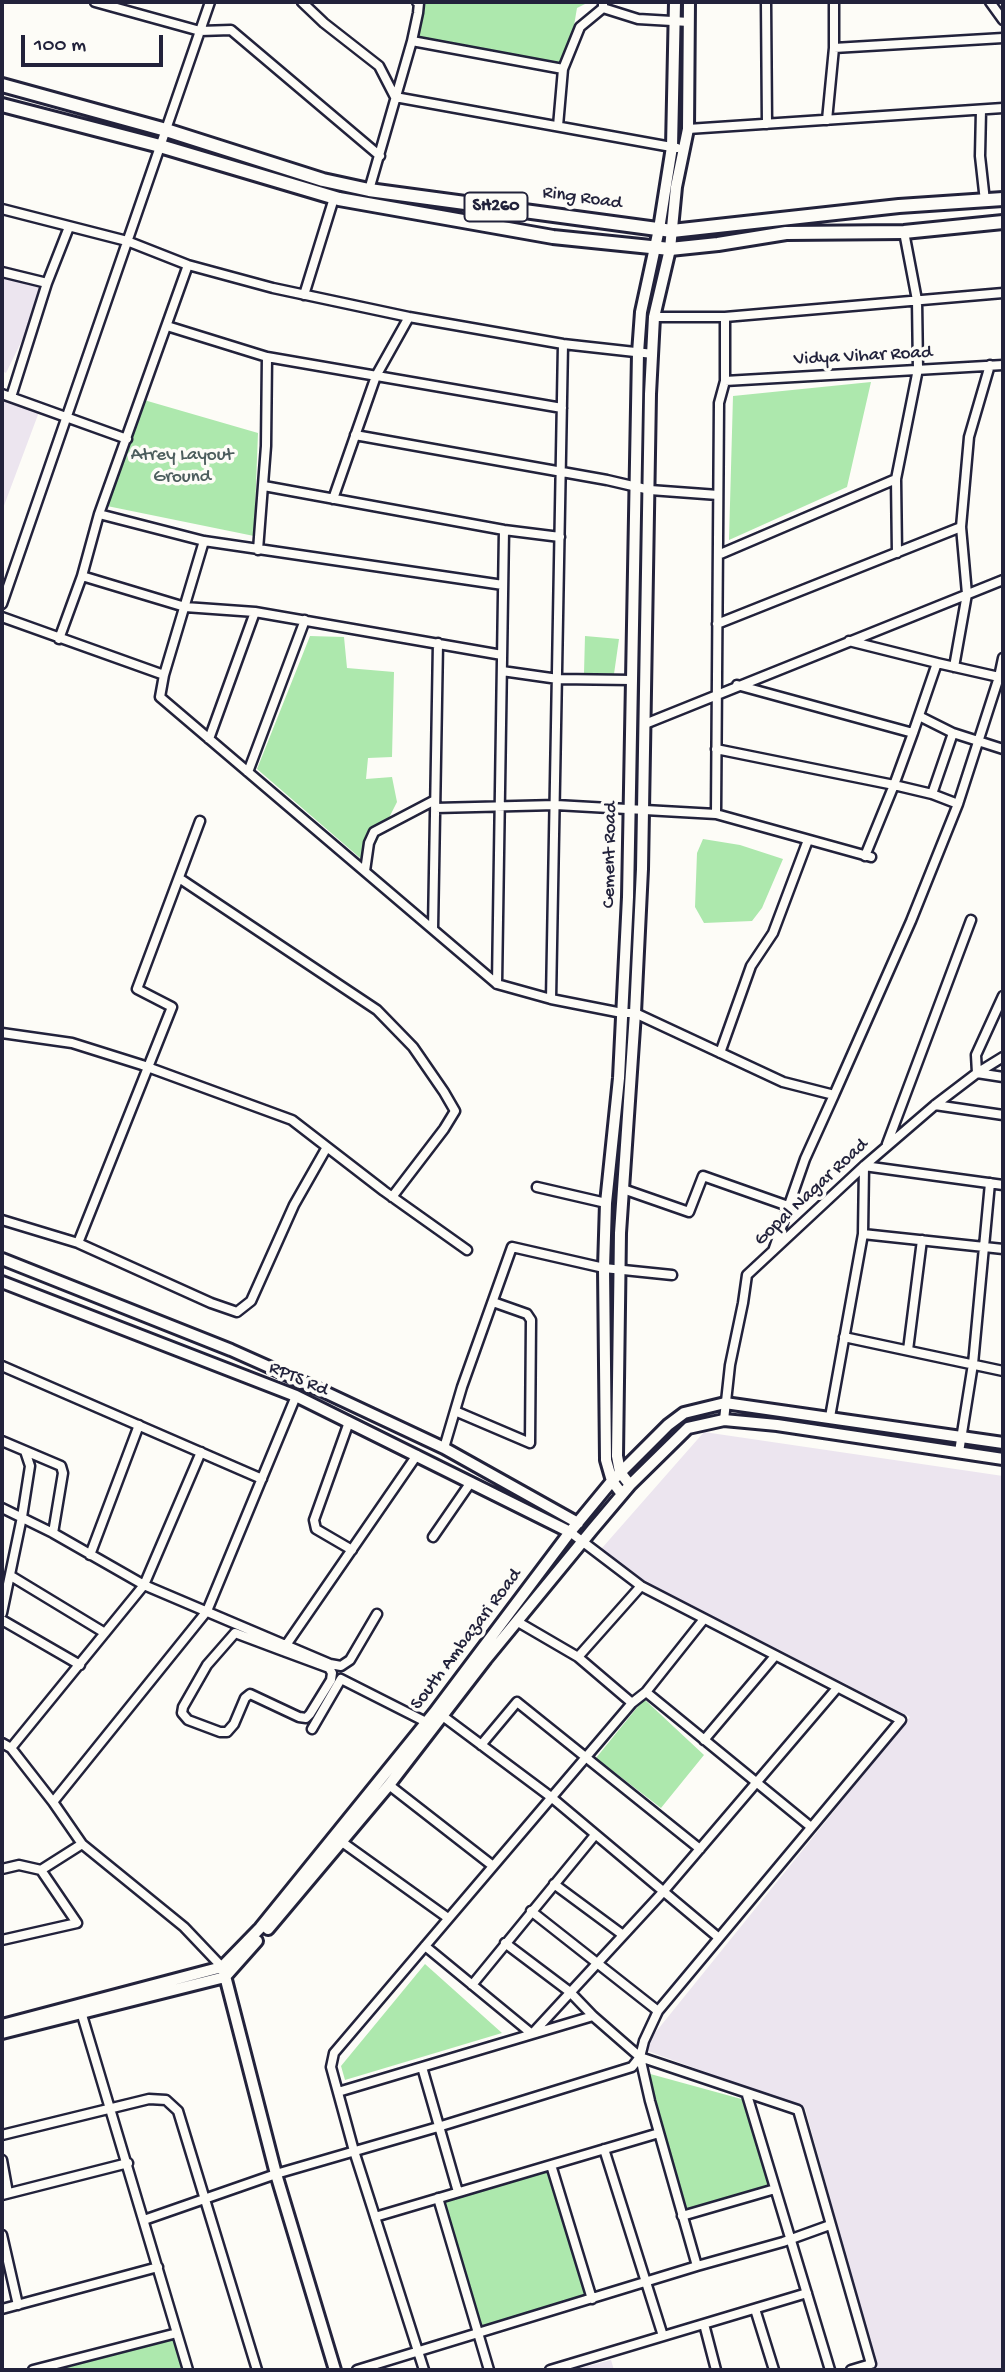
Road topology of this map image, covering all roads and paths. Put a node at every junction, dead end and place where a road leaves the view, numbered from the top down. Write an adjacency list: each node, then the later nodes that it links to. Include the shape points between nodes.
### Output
1 (95, 2): 14 (street)
2 (210, 2): 14 (street)
3 (302, 2): 20 (street, via 379,66)
4 (418, 2): 16 (street)
5 (675, 2): 12 (main road)
6 (689, 2): 13 (main road)
7 (766, 2): 25 (street)
8 (834, 2): 17 (street)
9 (990, 2): 11 (street)
10 (603, 5): 12 (street, via 638,19); 18 (street, via 580,27)
11 (1003, 20)
12 (675, 21): 13 (street); 30 (main road)
13 (689, 22): 27 (main road)
14 (200, 31): 28 (street); 31 (street, via 230,30)
15 (1003, 37): 17 (street)
16 (412, 41): 18 (street); 20 (street)
17 (834, 48): 24 (street)
18 (563, 69): 26 (street)
19 (2, 85): 28 (main road, Ring Road / SH260)
20 (395, 97): 26 (street); 31 (street)
21 (2, 105): 29 (main road, Ring Road / SH260)
22 (1003, 108): 23 (street)
23 (981, 110): 24 (street); 36 (street)
24 (827, 120): 25 (street)
25 (767, 124): 27 (street)
26 (558, 126): 30 (street)
27 (688, 129): 30 (main road)
28 (166, 130): 29 (street); 32 (main road, Ring Road / SH260)
29 (160, 146): 34 (main road, Ring Road / SH260); 42 (street)
30 (678, 148): 40 (main road)
31 (380, 156): 33 (street)
32 (351, 186): 33 (main road, Ring Road / SH260); 34 (street)
33 (369, 190): 40 (main road, Ring Road / SH260)
34 (340, 200): 43 (main road, Ring Road / SH260, via 553,237); 49 (street)
35 (1003, 200): 36 (main road, Ring Road / SH260)
36 (985, 201): 40 (main road, Ring Road / SH260)
37 (2, 209): 39 (street)
38 (1003, 222): 41 (main road, Ring Road / SH260)
39 (69, 227): 42 (street); 47 (street)
40 (665, 230): 43 (main road, Cement Road); 44 (main road, Cement Road)
41 (904, 232): 44 (main road, Ring Road / SH260, via 786,233); 50 (street)
42 (127, 242): 45 (street); 66 (street)
43 (655, 247): 44 (main road, Ring Road / SH260); 56 (main road, Cement Road, via 641,312)
44 (670, 249): 52 (main road, Cement Road)
45 (188, 265): 49 (street); 54 (street)
46 (2, 272): 47 (street)
47 (47, 283): 64 (street)
48 (1003, 293): 50 (street)
49 (304, 295): 51 (street)
50 (917, 300): 53 (street); 61 (street)
51 (409, 317): 55 (street); 62 (street)
52 (654, 317): 53 (street); 57 (main road, Cement Road)
53 (726, 317): 63 (street)
54 (167, 326): 58 (street); 68 (street)
55 (563, 344): 56 (street); 65 (street)
56 (638, 353): 57 (street); 72 (main road, Cement Road)
57 (653, 354): 73 (main road, Cement Road)
58 (267, 357): 62 (street); 71 (street)
59 (990, 365): 60 (street, Vidya Vihar Road); 61 (street, Vidya Vihar Road); 77 (street, via 969,437)
60 (1003, 365)
61 (918, 369): 63 (street, Vidya Vihar Road); 70 (street)
62 (376, 376): 65 (street); 67 (street)
63 (725, 381): 74 (street, via 719,403)
64 (6, 395): 66 (street)
65 (562, 408): 69 (street)
66 (67, 419): 68 (street); 88 (street)
67 (355, 435): 69 (street); 75 (street)
68 (127, 439): 76 (street)
69 (562, 473): 72 (street); 79 (street)
70 (896, 479): 82 (street); 83 (street)
71 (264, 486): 75 (street); 81 (street)
72 (635, 486): 73 (street); 105 (main road, Cement Road)
73 (650, 490): 74 (street); 109 (main road, Cement Road)
74 (718, 495): 83 (street)
75 (333, 499): 78 (street)
76 (99, 513): 80 (street); 84 (street)
77 (961, 527): 82 (street); 87 (street)
78 (504, 530): 79 (street); 86 (street)
79 (561, 537): 104 (street)
80 (204, 541): 81 (street); 89 (street)
81 (258, 550): 86 (street)
82 (897, 553): 93 (street)
83 (718, 555): 93 (street)
84 (82, 576): 89 (street); 94 (street)
85 (1003, 580): 87 (street)
86 (503, 586): 97 (street)
87 (967, 594): 95 (street); 100 (street)
88 (2, 604)
89 (185, 607): 90 (street); 102 (street)
90 (255, 612): 92 (street); 112 (street)
91 (2, 617): 94 (street)
92 (305, 620): 96 (street); 116 (street)
93 (717, 624): 107 (street)
94 (59, 639): 102 (street)
95 (849, 641): 99 (street); 106 (street)
96 (438, 643): 97 (street); 119 (street)
97 (502, 655): 101 (street)
98 (1003, 658): 103 (street)
99 (937, 663): 100 (street); 108 (street)
100 (954, 667): 103 (street)
101 (502, 671): 104 (street); 122 (street)
102 (163, 675): 112 (street, via 160,697)
103 (1001, 678): 113 (street)
104 (558, 679): 105 (street); 121 (street)
105 (632, 680): 123 (main road, Cement Road)
106 (737, 685): 107 (street); 110 (street)
107 (716, 693): 109 (street); 114 (street)
108 (919, 716): 110 (street); 111 (street)
109 (645, 724): 124 (main road, Cement Road)
110 (913, 733): 117 (street)
111 (953, 733): 113 (street); 118 (street)
112 (209, 739): 116 (street)
113 (978, 742): 115 (street); 120 (street)
114 (716, 749): 117 (street); 125 (street)
115 (1003, 749)
116 (248, 772): 128 (street)
117 (894, 785): 118 (street); 127 (street, via 868,857)
118 (932, 794): 120 (street)
119 (435, 804): 122 (street); 128 (street, via 374,832); 131 (street)
120 (958, 804): 143 (street)
121 (556, 805): 122 (street); 123 (street); 134 (street)
122 (500, 808): 132 (street)
123 (629, 809): 124 (street); 135 (main road, Cement Road)
124 (643, 810): 125 (street); 136 (main road, Cement Road)
125 (716, 814): 127 (street)
126 (200, 821): 129 (street)
127 (808, 840): 138 (street, via 773,933 751,966)
128 (365, 872): 131 (street)
129 (179, 878): 140 (street, via 137,989 172,1007); 153 (street, via 377,1010 413,1047 444,1092 455,1111)
130 (971, 920): 147 (street)
131 (433, 929): 132 (street)
132 (497, 984): 134 (street)
133 (1003, 996): 141 (street, via 976,1055)
134 (551, 999): 135 (street)
135 (622, 1013): 136 (street); 154 (main road, Cement Road)
136 (635, 1013): 138 (street); 152 (main road, Cement Road)
137 (2, 1033): 140 (street, via 72,1042)
138 (720, 1053): 143 (street, via 783,1082)
139 (1003, 1057): 141 (street, Gopal Nagar Road)
140 (148, 1067): 146 (street, via 292,1120); 159 (street)
141 (977, 1073): 142 (street); 144 (street, Gopal Nagar Road)
142 (1003, 1077)
143 (834, 1095): 155 (street)
144 (935, 1105): 145 (street); 147 (street, Gopal Nagar Road)
145 (1003, 1115)
146 (327, 1147): 153 (street); 159 (street, via 294,1205 251,1301 237,1312)
147 (886, 1147): 148 (street, Gopal Nagar Road)
148 (864, 1166): 149 (street); 157 (street); 163 (street, Gopal Nagar Road)
149 (990, 1183): 150 (street); 160 (street)
150 (1003, 1185)
151 (537, 1187): 154 (street)
152 (623, 1189): 155 (street, via 689,1212 703,1176); 166 (main road, Cement Road)
153 (392, 1197): 161 (street)
154 (606, 1203): 165 (main road, Cement Road)
155 (789, 1206): 163 (street)
156 (2, 1220): 159 (street)
157 (863, 1234): 158 (street); 170 (street)
158 (922, 1240): 160 (street); 171 (street)
159 (78, 1243)
160 (984, 1247): 162 (street); 172 (street)
161 (467, 1250)
162 (1003, 1250)
163 (773, 1251): 176 (street, Gopal Nagar Road, via 747,1275)
164 (2, 1259): 185 (main road, via 231,1350)
165 (604, 1268): 166 (street); 169 (street, via 512,1247); 193 (main road, Cement Road, via 606,1460)
166 (620, 1270): 167 (street); 191 (main road, Cement Road, via 617,1456)
167 (672, 1275)
168 (2, 1282): 175 (main road, RPTS Rd)
169 (493, 1302): 177 (street); 177 (street, via 527,1314 531,1320 530,1443)
170 (844, 1337): 171 (street); 178 (street)
171 (908, 1350): 172 (street)
172 (973, 1364): 174 (street); 182 (street)
173 (2, 1366): 181 (street)
174 (1003, 1371)
175 (296, 1396): 180 (main road, RPTS Rd); 192 (street)
176 (725, 1403): 178 (main road, South Ambazari Road); 179 (street, Gopal Nagar Road); 191 (main road, South Ambazari Road, via 684,1413)
177 (455, 1411): 185 (street)
178 (830, 1417): 182 (main road, South Ambazari Road)
179 (724, 1420): 188 (main road, South Ambazari Road); 195 (main road, South Ambazari Road, via 688,1428)
180 (349, 1422): 189 (main road, RPTS Rd); 203 (street, via 314,1520 316,1529)
181 (139, 1426): 187 (street); 204 (street)
182 (961, 1437): 184 (main road, South Ambazari Road); 188 (street)
183 (2, 1441): 186 (street)
184 (1003, 1443)
185 (444, 1448): 199 (main road)
186 (25, 1451): 198 (street, via 30,1466); 200 (street, via 61,1466)
187 (201, 1452): 192 (street); 206 (street)
188 (959, 1452): 190 (main road, South Ambazari Road)
189 (418, 1455): 194 (main road, RPTS Rd); 203 (street); 216 (street)
190 (1003, 1459)
191 (621, 1472): 193 (main road, South Ambazari Road); 195 (main road)
192 (261, 1479): 208 (street)
193 (612, 1481): 196 (main road); 199 (main road, South Ambazari Road)
194 (471, 1482): 199 (main road, RPTS Rd); 201 (street)
195 (630, 1485): 196 (main road, South Ambazari Road)
196 (622, 1494): 202 (main road, South Ambazari Road)
197 (2, 1508): 198 (street)
198 (22, 1517): 200 (street); 205 (street)
199 (574, 1527): 202 (street); 223 (main road, South Ambazari Road)
200 (53, 1533): 204 (street)
201 (433, 1538)
202 (584, 1541): 207 (street); 213 (main road, South Ambazari Road)
203 (352, 1550): 216 (street)
204 (90, 1555): 206 (street)
205 (11, 1576): 209 (street); 215 (street)
206 (144, 1585): 208 (street); 215 (street)
207 (641, 1586): 211 (street); 218 (street)
208 (207, 1611): 214 (street); 234 (street)
209 (2, 1612)
210 (377, 1614): 216 (street, via 350,1660 341,1666)
211 (704, 1619): 217 (street); 221 (street)
212 (2, 1620): 219 (street)
213 (518, 1622): 218 (street); 223 (main road, South Ambazari Road)
214 (243, 1631): 216 (street); 216 (street, via 235,1633 207,1665 183,1707 188,1720 227,1732 250,1694 306,1718 332,1674 329,1668)
215 (105, 1633): 219 (street)
216 (285, 1648)
217 (775, 1656): 220 (street); 226 (street)
218 (578, 1657): 222 (street)
219 (80, 1665): 229 (street)
220 (837, 1688): 231 (street); 235 (street, via 901,1720)
221 (646, 1692): 222 (street); 226 (street)
222 (632, 1703): 230 (street)
223 (439, 1713): 224 (main road, South Ambazari Road); 228 (street); 232 (main road, South Ambazari Road)
224 (426, 1722): 225 (street, via 341,1679); 253 (main road, South Ambazari Road)
225 (312, 1729)
226 (704, 1740): 231 (street)
227 (2, 1743): 229 (street)
228 (481, 1745): 230 (street, via 517,1702); 233 (street)
229 (11, 1748): 234 (street)
230 (586, 1756): 233 (street); 239 (street)
231 (756, 1783): 235 (street); 239 (street)
232 (389, 1785): 237 (main road, South Ambazari Road); 240 (street)
233 (551, 1797): 236 (street); 240 (street)
234 (54, 1802): 238 (street)
235 (811, 1827): 248 (street)
236 (595, 1835): 243 (street); 244 (street)
237 (342, 1842): 246 (street); 253 (main road, South Ambazari Road)
238 (82, 1844): 242 (street); 253 (street, via 184,1927)
239 (700, 1849): 244 (street)
240 (493, 1866): 246 (street)
241 (2, 1869): 242 (street, via 19,1865)
242 (41, 1870): 249 (street, via 77,1923)
243 (554, 1884): 245 (street); 247 (street)
244 (663, 1892): 247 (street); 248 (street)
245 (531, 1912): 250 (street); 252 (street)
246 (448, 1918): 251 (street)
247 (623, 1935): 252 (street)
248 (719, 1938): 256 (street)
249 (2, 1940)
250 (505, 1943): 254 (street); 255 (street)
251 (425, 1946): 254 (street); 264 (street, via 334,2053 331,2067)
252 (598, 1962): 255 (street); 256 (street)
253 (224, 1972): 257 (main road); 259 (main road); 275 (main road)
254 (472, 1985): 261 (street)
255 (570, 1992): 258 (street); 261 (street)
256 (658, 2011): 262 (street)
257 (82, 2015): 260 (main road); 266 (street)
258 (593, 2016): 261 (street); 262 (street)
259 (2, 2025)
260 (2, 2033)
261 (532, 2034): 263 (street)
262 (640, 2057): 265 (street); 267 (street, via 632,2067); 268 (street)
263 (422, 2067): 264 (street); 267 (street)
264 (338, 2092): 271 (street)
265 (747, 2095): 276 (street); 284 (street, via 798,2110)
266 (112, 2109): 269 (street); 273 (street); 280 (street, via 149,2099 166,2100 178,2111)
267 (438, 2127): 271 (street); 277 (street)
268 (659, 2133): 270 (street); 281 (street)
269 (2, 2135)
270 (604, 2149): 274 (street); 289 (street)
271 (354, 2151): 275 (street); 282 (street)
272 (2, 2160): 278 (street)
273 (128, 2163): 278 (street); 283 (street)
274 (551, 2165): 277 (street); 291 (street)
275 (276, 2174): 280 (street); 303 (main road)
276 (775, 2189): 281 (street); 286 (street)
277 (458, 2192): 279 (street)
278 (5, 2194)
279 (438, 2198): 282 (street); 297 (street)
280 (205, 2199): 283 (street); 302 (street)
281 (682, 2216): 287 (street)
282 (375, 2217): 299 (street)
283 (144, 2220): 288 (street)
284 (830, 2225): 286 (street); 311 (street, via 871,2364)
285 (2, 2235): 292 (street)
286 (790, 2239): 287 (street); 290 (street)
287 (697, 2266): 289 (street)
288 (158, 2267): 292 (street); 296 (street)
289 (644, 2282): 291 (street); 298 (street)
290 (807, 2293): 294 (street); 310 (street)
291 (592, 2298): 297 (street)
292 (18, 2305): 293 (street)
293 (2, 2309)
294 (755, 2309): 295 (street); 309 (street)
295 (704, 2324): 298 (street); 308 (street)
296 (177, 2333): 300 (street); 301 (street)
297 (477, 2334): 299 (street); 306 (street)
298 (663, 2336): 307 (street)
299 (417, 2353): 304 (street); 305 (street)
300 (33, 2370)
301 (188, 2370)
302 (257, 2370)
303 (335, 2370)
304 (357, 2370)
305 (424, 2370)
306 (489, 2370)
307 (550, 2370)
308 (716, 2370)
309 (774, 2370)
310 (830, 2370)
311 (851, 2370)

